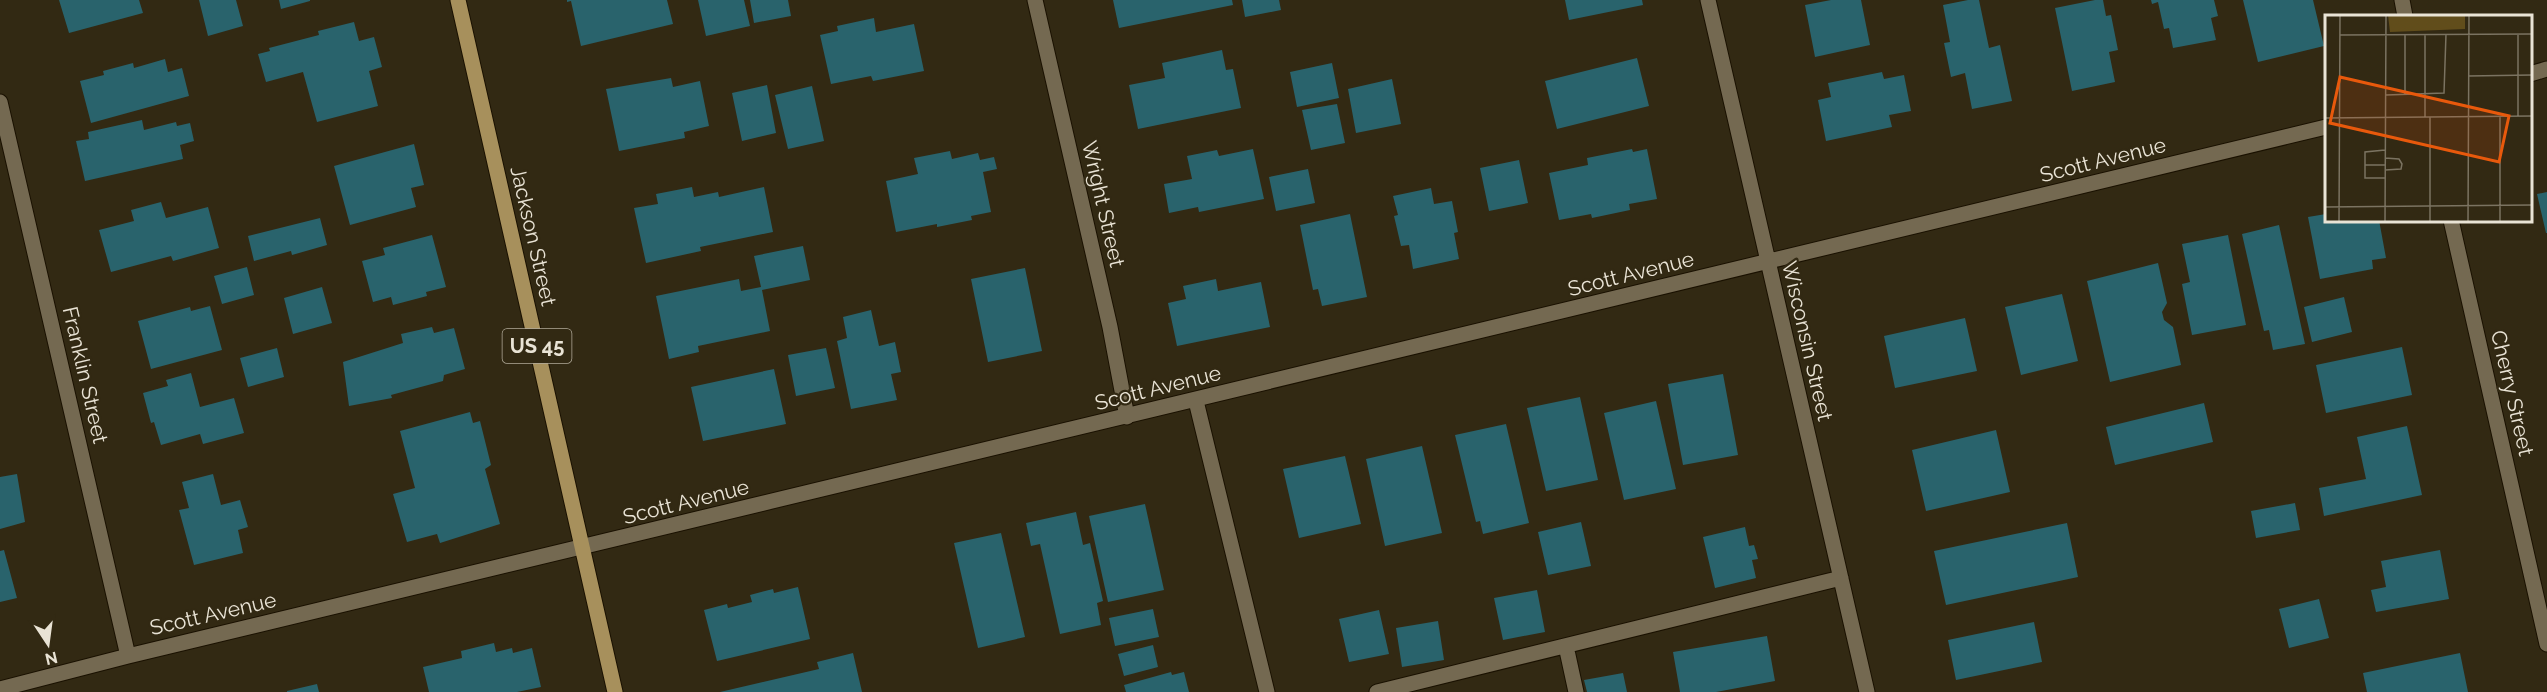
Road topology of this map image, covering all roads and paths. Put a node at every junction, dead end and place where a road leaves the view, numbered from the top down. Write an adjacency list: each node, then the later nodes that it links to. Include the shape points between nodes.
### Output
1 (458, 0): 14 (main road, Jackson Street / US 45)
2 (1035, 0): 13 (street, Wright Street)
3 (1708, 0): 11 (street, Wisconsin Street)
4 (2402, 0): 5 (street)
5 (2405, 15)
6 (2547, 69): 7 (street)
7 (2532, 73)
8 (0, 102): 18 (street, Franklin Street)
9 (2325, 127): 11 (street, Scott Avenue)
10 (2451, 222): 16 (street, Cherry Street)
11 (1767, 263): 12 (street, Scott Avenue); 15 (street, Wisconsin Street)
12 (1196, 401): 13 (street, Scott Avenue); 21 (street)
13 (1127, 417): 14 (street, Scott Avenue)
14 (582, 549): 18 (street, Scott Avenue); 20 (main road, Jackson Street / US 45)
15 (1841, 578): 17 (street); 24 (street, Wisconsin Street)
16 (2547, 644)
17 (1566, 646): 22 (street); 23 (street)
18 (128, 656): 19 (street, Scott Avenue)
19 (0, 689)
20 (615, 692)
21 (1267, 692)
22 (1377, 692)
23 (1576, 692)
24 (1867, 692)

